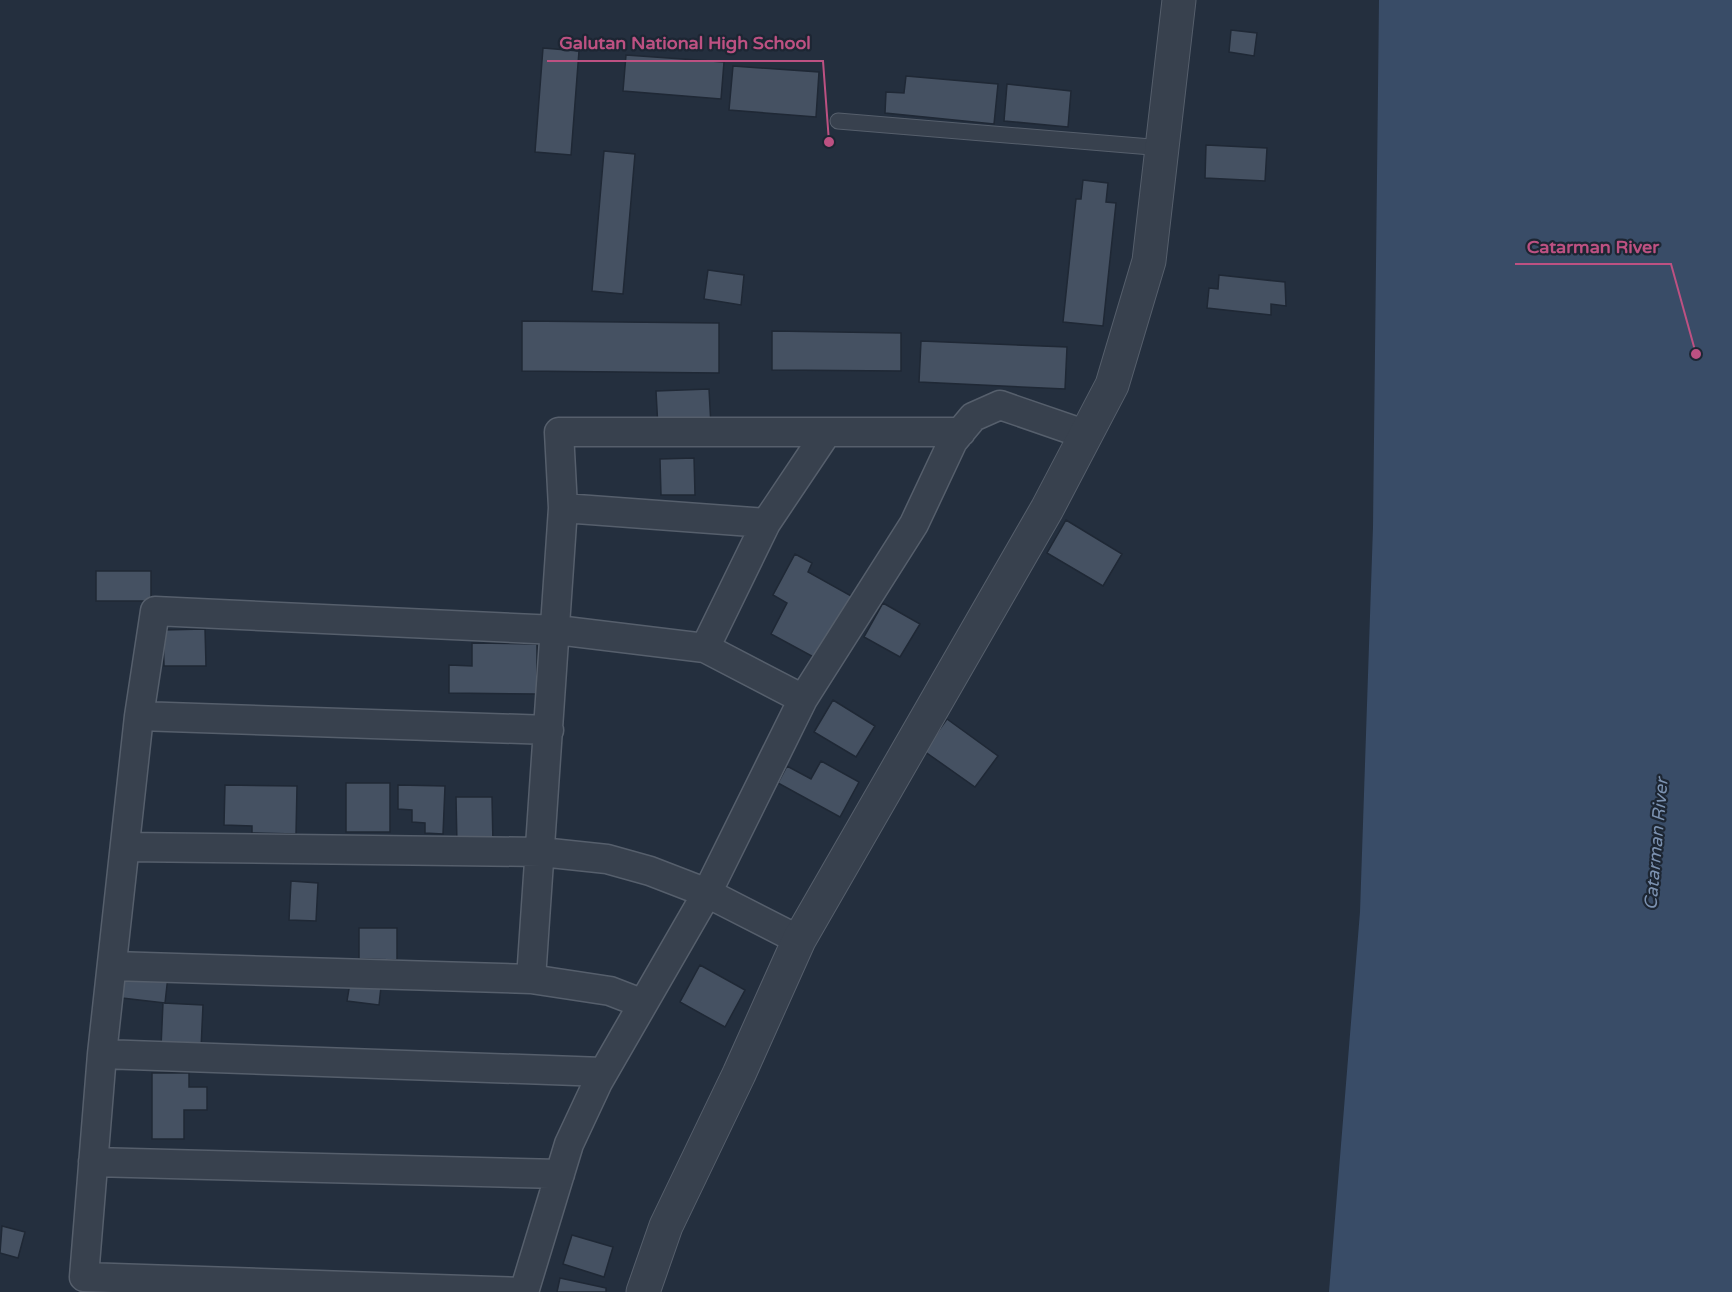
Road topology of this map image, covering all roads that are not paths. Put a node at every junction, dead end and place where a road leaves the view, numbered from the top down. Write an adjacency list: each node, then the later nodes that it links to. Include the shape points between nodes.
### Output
1 (1179, 0): 3 (street)
2 (838, 121): 3 (lane)
3 (1163, 148): 6 (street, via 1149,261 1113,385)
4 (827, 432): 5 (street); 7 (street, via 559,432); 8 (street)
5 (961, 432): 6 (street, via 973,417 1000,405); 11 (street, via 953,441 914,524)
6 (1084, 434): 17 (street, via 1024,549)
7 (563, 508): 8 (street); 9 (street)
8 (766, 523): 10 (street)
9 (557, 630): 10 (street); 12 (street, via 155,611); 13 (street)
10 (705, 648): 11 (street)
11 (803, 699): 16 (street)
12 (139, 716): 13 (street); 14 (street)
13 (549, 730): 15 (street)
14 (126, 847): 15 (street); 18 (street)
15 (541, 852): 16 (street, via 607,859); 19 (street)
16 (706, 892): 17 (street); 20 (street)
17 (799, 940): 25 (street, via 666,1226)
18 (113, 966): 19 (street); 21 (street)
19 (531, 979): 20 (street, via 610,990)
20 (641, 1003): 22 (street)
21 (102, 1054): 22 (street); 23 (street)
22 (603, 1072): 24 (street, via 569,1144)
23 (93, 1162): 24 (street); 24 (street, via 84,1277 524,1292)
24 (560, 1174)
25 (643, 1292)

